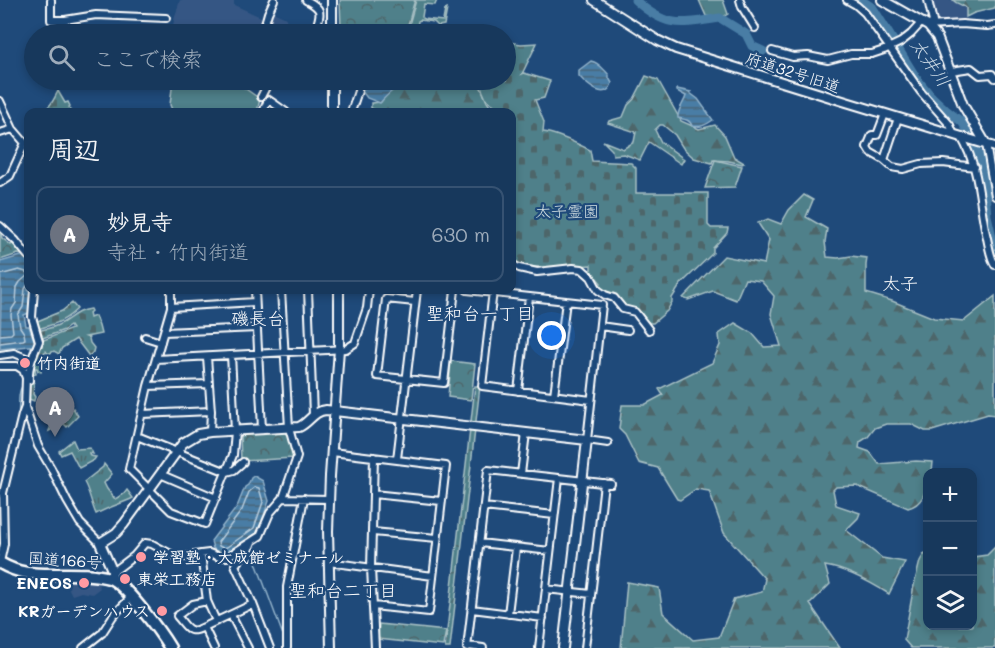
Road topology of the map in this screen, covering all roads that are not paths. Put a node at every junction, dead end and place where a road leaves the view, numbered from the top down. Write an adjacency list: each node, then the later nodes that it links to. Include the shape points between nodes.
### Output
1 (51, 0): 10 (street, via 51,20 96,15)
2 (274, 0): 11 (street)
3 (306, 0): 12 (street, via 320,11)
4 (332, 0): 13 (street)
5 (594, 0): 30 (street, 府道32号旧道, via 676,50)
6 (740, 0): 16 (street)
7 (848, 0): 17 (street, via 865,13)
8 (882, 0): 14 (street)
9 (928, 0): 14 (street, via 933,22)
10 (166, 18)
11 (266, 24)
12 (318, 24)
13 (332, 24)
14 (925, 24): 15 (street); 17 (street); 19 (street, via 937,37)
15 (995, 25)
16 (755, 28)
17 (890, 47): 18 (street, via 872,54 828,60); 34 (street, via 921,92)
18 (772, 51)
19 (951, 70): 20 (street, via 971,68); 35 (street, via 963,105)
20 (995, 78)
21 (264, 90): 24 (street)
22 (332, 90): 28 (street)
23 (358, 90): 29 (street)
24 (261, 97)
25 (0, 101): 32 (street)
26 (265, 108): 27 (street, via 269,100)
27 (280, 108)
28 (332, 108)
29 (352, 108)
30 (885, 114): 31 (street, 府道32号旧道); 37 (street, via 877,135 872,135 867,147)
31 (898, 118): 34 (street, 府道32号旧道); 37 (street)
32 (13, 129): 33 (street); 39 (street, via 24,143 10,176)
33 (0, 133)
34 (960, 136): 35 (street, 府道32号旧道); 38 (street)
35 (983, 143): 36 (street, 府道32号旧道); 40 (street)
36 (995, 147)
37 (884, 160): 38 (street, via 903,169 943,163)
38 (975, 166): 43 (street, via 984,228)
39 (0, 183)
40 (995, 196)
41 (0, 226): 42 (street)
42 (24, 251)
43 (995, 265)
44 (516, 266): 56 (street, via 537,272 582,269)
45 (34, 294): 78 (street, via 32,317 39,341)
46 (171, 294): 62 (street)
47 (255, 294): 59 (street)
48 (281, 294): 72 (street)
49 (308, 294): 71 (street)
50 (339, 294): 70 (street)
51 (369, 294): 70 (street, via 355,343)
52 (416, 294): 60 (street)
53 (454, 294): 80 (street, via 444,383)
54 (493, 294): 83 (street, via 482,386)
55 (511, 294): 57 (street)
56 (605, 295): 61 (street); 66 (street, via 623,309 635,312)
57 (529, 297): 58 (street); 83 (street)
58 (566, 301): 61 (street); 84 (street)
59 (255, 302): 62 (street); 64 (street)
60 (415, 302): 80 (street); 80 (street, via 386,298 384,310 377,376)
61 (602, 305): 63 (street)
62 (171, 307): 67 (street)
63 (600, 326): 65 (street); 85 (street)
64 (257, 328): 67 (street); 73 (street)
65 (628, 330)
66 (649, 330)
67 (164, 332): 69 (street)
68 (145, 337): 69 (street)
69 (161, 342): 77 (street)
70 (339, 349): 71 (street); 88 (street)
71 (311, 351): 72 (street); 90 (street)
72 (285, 352): 73 (street); 92 (street)
73 (258, 354): 75 (street); 93 (street)
74 (0, 355): 78 (street, via 14,353)
75 (231, 355): 76 (street); 94 (street)
76 (207, 357): 77 (street); 81 (street)
77 (156, 359): 82 (street)
78 (31, 360): 86 (street)
79 (0, 366): 86 (street, via 23,370)
80 (406, 379): 91 (street)
81 (209, 384): 82 (street); 87 (street)
82 (148, 386): 89 (street)
83 (518, 391): 84 (street)
84 (554, 395): 85 (street)
85 (591, 400): 98 (street)
86 (26, 404): 122 (street, via 38,446 67,501 80,523); 128 (street, via 3,493 4,544)
87 (211, 411): 89 (street); 95 (street)
88 (335, 411): 90 (street, via 322,410); 91 (street); 101 (street)
89 (142, 414): 97 (street)
90 (313, 415): 92 (street, via 302,426)
91 (401, 419): 96 (street); 103 (street)
92 (289, 428): 93 (street); 113 (street, via 297,457)
93 (262, 429): 94 (street)
94 (235, 431): 95 (street); 105 (street)
95 (210, 432): 100 (street, via 193,436)
96 (526, 433): 98 (street); 107 (street)
97 (137, 436): 100 (street); 110 (street, via 129,470)
98 (586, 440): 99 (street); 109 (street)
99 (608, 443)
100 (176, 452): 105 (street); 106 (street)
101 (332, 452): 102 (street); 115 (street)
102 (374, 457): 103 (street); 111 (street)
103 (397, 459): 116 (street, via 446,465)
104 (243, 462): 105 (street)
105 (227, 472): 112 (street)
106 (159, 474): 110 (street); 112 (street)
107 (521, 474): 108 (street); 117 (street, via 488,470)
108 (559, 478): 109 (street); 118 (street)
109 (582, 480): 133 (street); 134 (street, via 607,483)
110 (149, 489): 112 (street, via 171,511 205,524); 122 (street, via 116,533)
111 (373, 494): 116 (street); 119 (street)
112 (216, 498)
113 (283, 498): 114 (street); 121 (street, via 270,513 260,536)
114 (304, 498): 115 (street); 151 (street, via 287,587)
115 (329, 499): 127 (street)
116 (441, 501): 120 (street)
117 (484, 507): 118 (street); 123 (street)
118 (554, 515): 125 (street)
119 (373, 532): 120 (street); 129 (street)
120 (437, 538): 131 (street)
121 (252, 541): 126 (street, via 227,557); 137 (street, via 235,565)
122 (100, 543): 130 (street)
123 (480, 543): 124 (street); 139 (street)
124 (516, 548): 125 (street); 140 (street)
125 (550, 551): 132 (street)
126 (201, 554): 130 (street, via 178,558 146,543); 136 (street)
127 (328, 562): 129 (street); 152 (street)
128 (0, 563): 130 (highway, 国道166号, via 25,574)
129 (371, 568): 131 (street); 138 (street)
130 (112, 576): 135 (highway, 国道166号)
131 (433, 576): 138 (street, via 429,612)
132 (546, 589): 133 (street); 142 (street)
133 (570, 591): 134 (street); 156 (street)
134 (591, 594): 157 (street)
135 (131, 597): 146 (street, via 102,633); 147 (highway, 国道166号)
136 (207, 600): 143 (street); 144 (street, via 193,604 177,616 190,630)
137 (253, 604): 141 (street); 150 (street)
138 (373, 606): 153 (street)
139 (472, 609): 140 (street); 145 (street)
140 (508, 614): 142 (street)
141 (231, 615): 143 (street); 149 (street)
142 (543, 618): 155 (street)
143 (216, 621): 144 (street)
144 (204, 627): 148 (street)
145 (467, 647): 154 (street)
146 (83, 648)
147 (170, 648)
148 (214, 648)
149 (248, 648)
150 (270, 648)
151 (287, 648)
152 (331, 648)
153 (375, 648)
154 (483, 648)
155 (539, 648)
156 (563, 648)
157 (585, 648)

